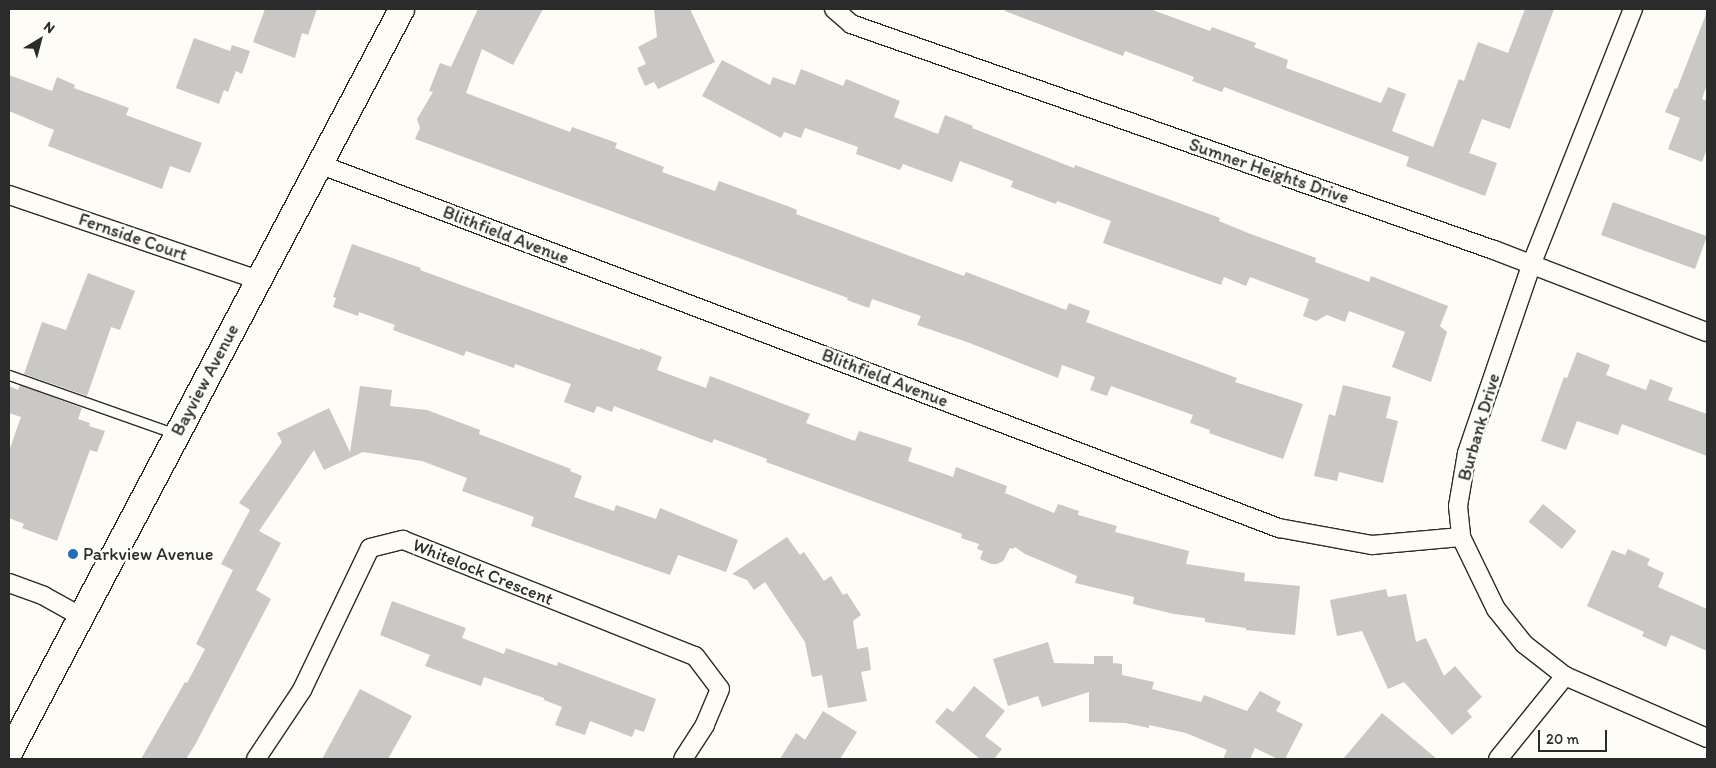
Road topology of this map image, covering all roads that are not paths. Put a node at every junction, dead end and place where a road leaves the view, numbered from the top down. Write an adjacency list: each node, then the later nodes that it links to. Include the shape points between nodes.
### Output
1 (401, 9): 4 (main road, Bayview Avenue)
2 (834, 9): 6 (street, Sumner Heights Drive, via 860,28)
3 (1633, 9): 6 (street, Burbank Drive)
4 (319, 164): 7 (main road, Bayview Avenue); 11 (street, Blithfield Avenue, via 1280,528 1372,545)
5 (9, 195): 7 (street, Fernside Court)
6 (1532, 263): 8 (street, Sumner Heights Drive); 11 (street, Burbank Drive, via 1468,453 1458,506)
7 (258, 280): 10 (main road, Bayview Avenue)
8 (1707, 332)
9 (9, 375): 10 (lane)
10 (177, 434): 13 (main road, Bayview Avenue)
11 (1461, 537): 14 (street, Burbank Drive, via 1496,609 1524,644)
12 (9, 583): 13 (street, via 44,596)
13 (80, 616): 16 (main road, Bayview Avenue)
14 (1565, 676): 15 (street, Burbank Drive); 19 (street)
15 (1707, 738)
16 (9, 752)
17 (256, 759): 18 (street, Whitelock Crescent, via 302,690 370,548 403,540 695,656 720,690 704,726)
18 (683, 759)
19 (1498, 759)

